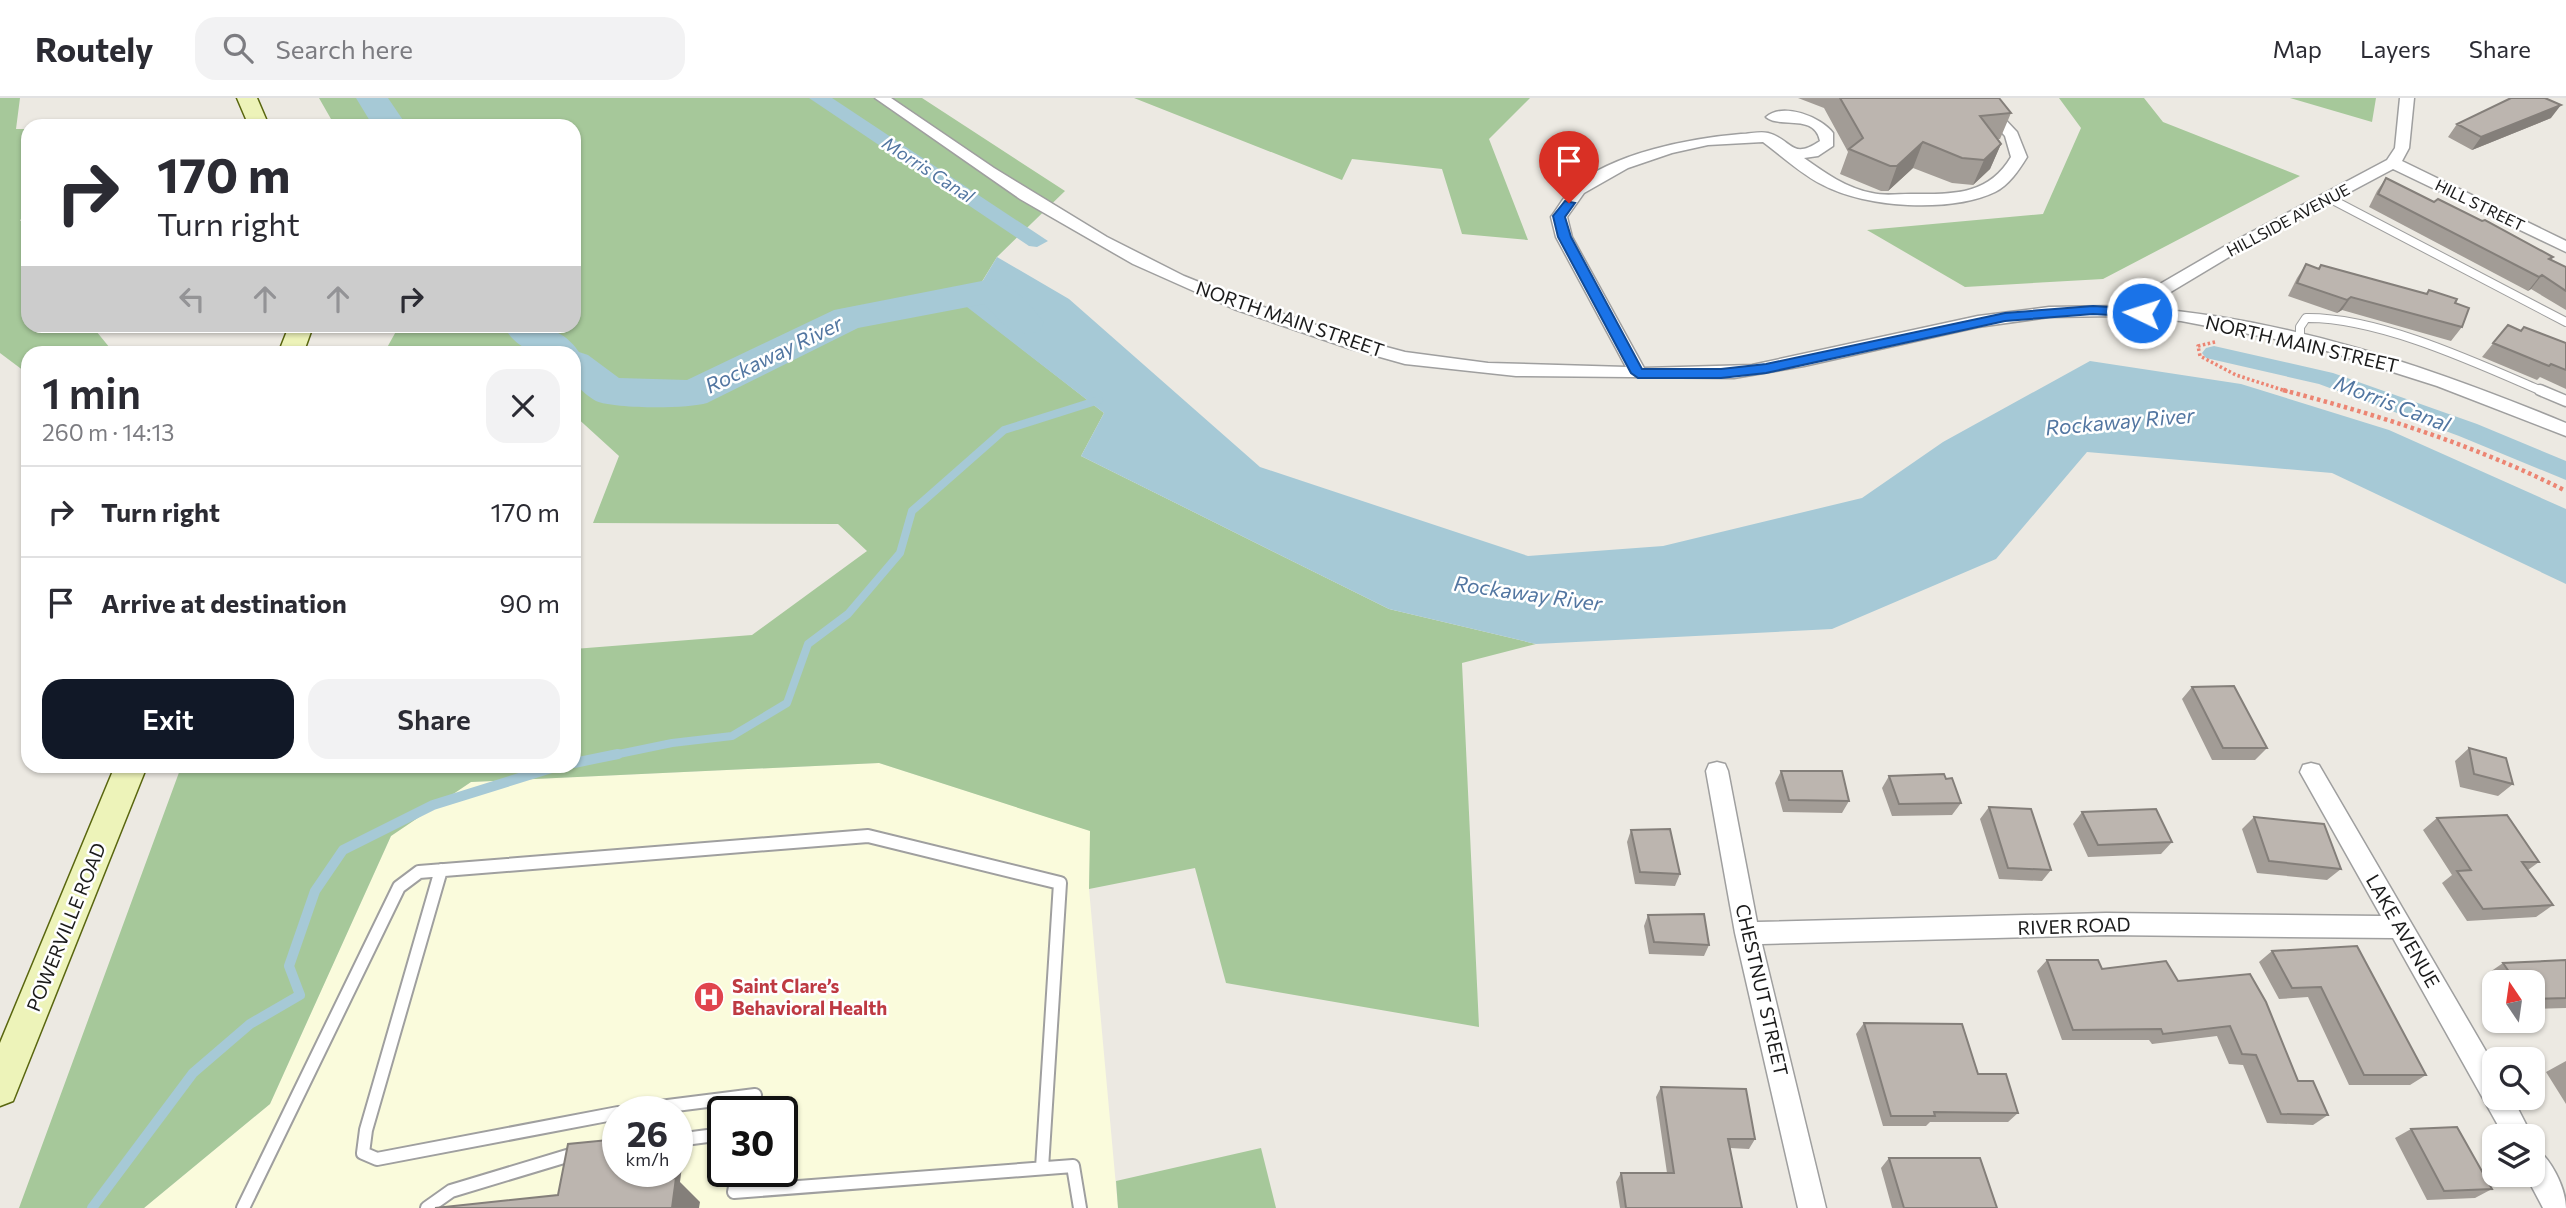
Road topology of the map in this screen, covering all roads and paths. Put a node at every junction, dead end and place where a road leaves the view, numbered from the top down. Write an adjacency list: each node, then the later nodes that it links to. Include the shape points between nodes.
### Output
1 (247, 98): 7 (main road)
2 (882, 98): 17 (street, NORTH MAIN STREET, via 1134,258 1257,311 1405,358 1509,371)
3 (1780, 98): 6 (street)
4 (1977, 98): 9 (street, via 2012,135 2019,157 1992,188 1963,199 1871,198 1828,182)
5 (2407, 98): 10 (street, via 2402,148)
6 (1773, 117): 8 (street); 9 (street, via 1800,118 1826,134 1828,143 1820,151)
7 (256, 119)
8 (1766, 138): 9 (street); 17 (street, via 1708,141 1623,164 1579,190 1559,216 1564,237)
9 (1787, 153)
10 (2393, 163): 11 (street, HILLSIDE AVENUE); 12 (street, HILL STREET)
11 (2329, 198): 13 (street, HILLSIDE AVENUE); 14 (lane)
12 (2566, 247)
13 (2126, 311): 15 (street, NORTH MAIN STREET); 17 (street, NORTH MAIN STREET, via 2005,317 1766,369)
14 (2566, 323)
15 (2300, 340): 18 (lane, via 2306,318 2352,323 2420,344); 19 (street, NORTH MAIN STREET, via 2444,380)
16 (2222, 341): 20 (path, via 2198,346 2200,356 2242,376 2456,443)
17 (1638, 373)
18 (2566, 401)
19 (2566, 430)
20 (2566, 491)
21 (1717, 771): 26 (street, CHESTNUT STREET)
22 (2311, 772): 25 (street, LAKE AVENUE)
23 (128, 773): 28 (main road, POWERVILLE ROAD)
24 (441, 870): 29 (lane, via 363,1153 377,1159); 31 (lane, via 868,836 1059,883); 35 (lane, via 419,872 399,887)
25 (2402, 927): 26 (street, RIVER ROAD, via 2106,924); 27 (street, LAKE AVENUE)
26 (1747, 933): 37 (street, CHESTNUT STREET)
27 (2482, 1069)
28 (0, 1088)
29 (602, 1116)
30 (592, 1150): 34 (lane, via 451,1191)
31 (1042, 1168): 33 (lane, via 734,1192); 36 (lane, via 1073,1166)
32 (2545, 1184): 38 (street)
33 (735, 1187)
34 (429, 1207)
35 (243, 1208)
36 (1080, 1208)
37 (1812, 1208)
38 (2558, 1208)

